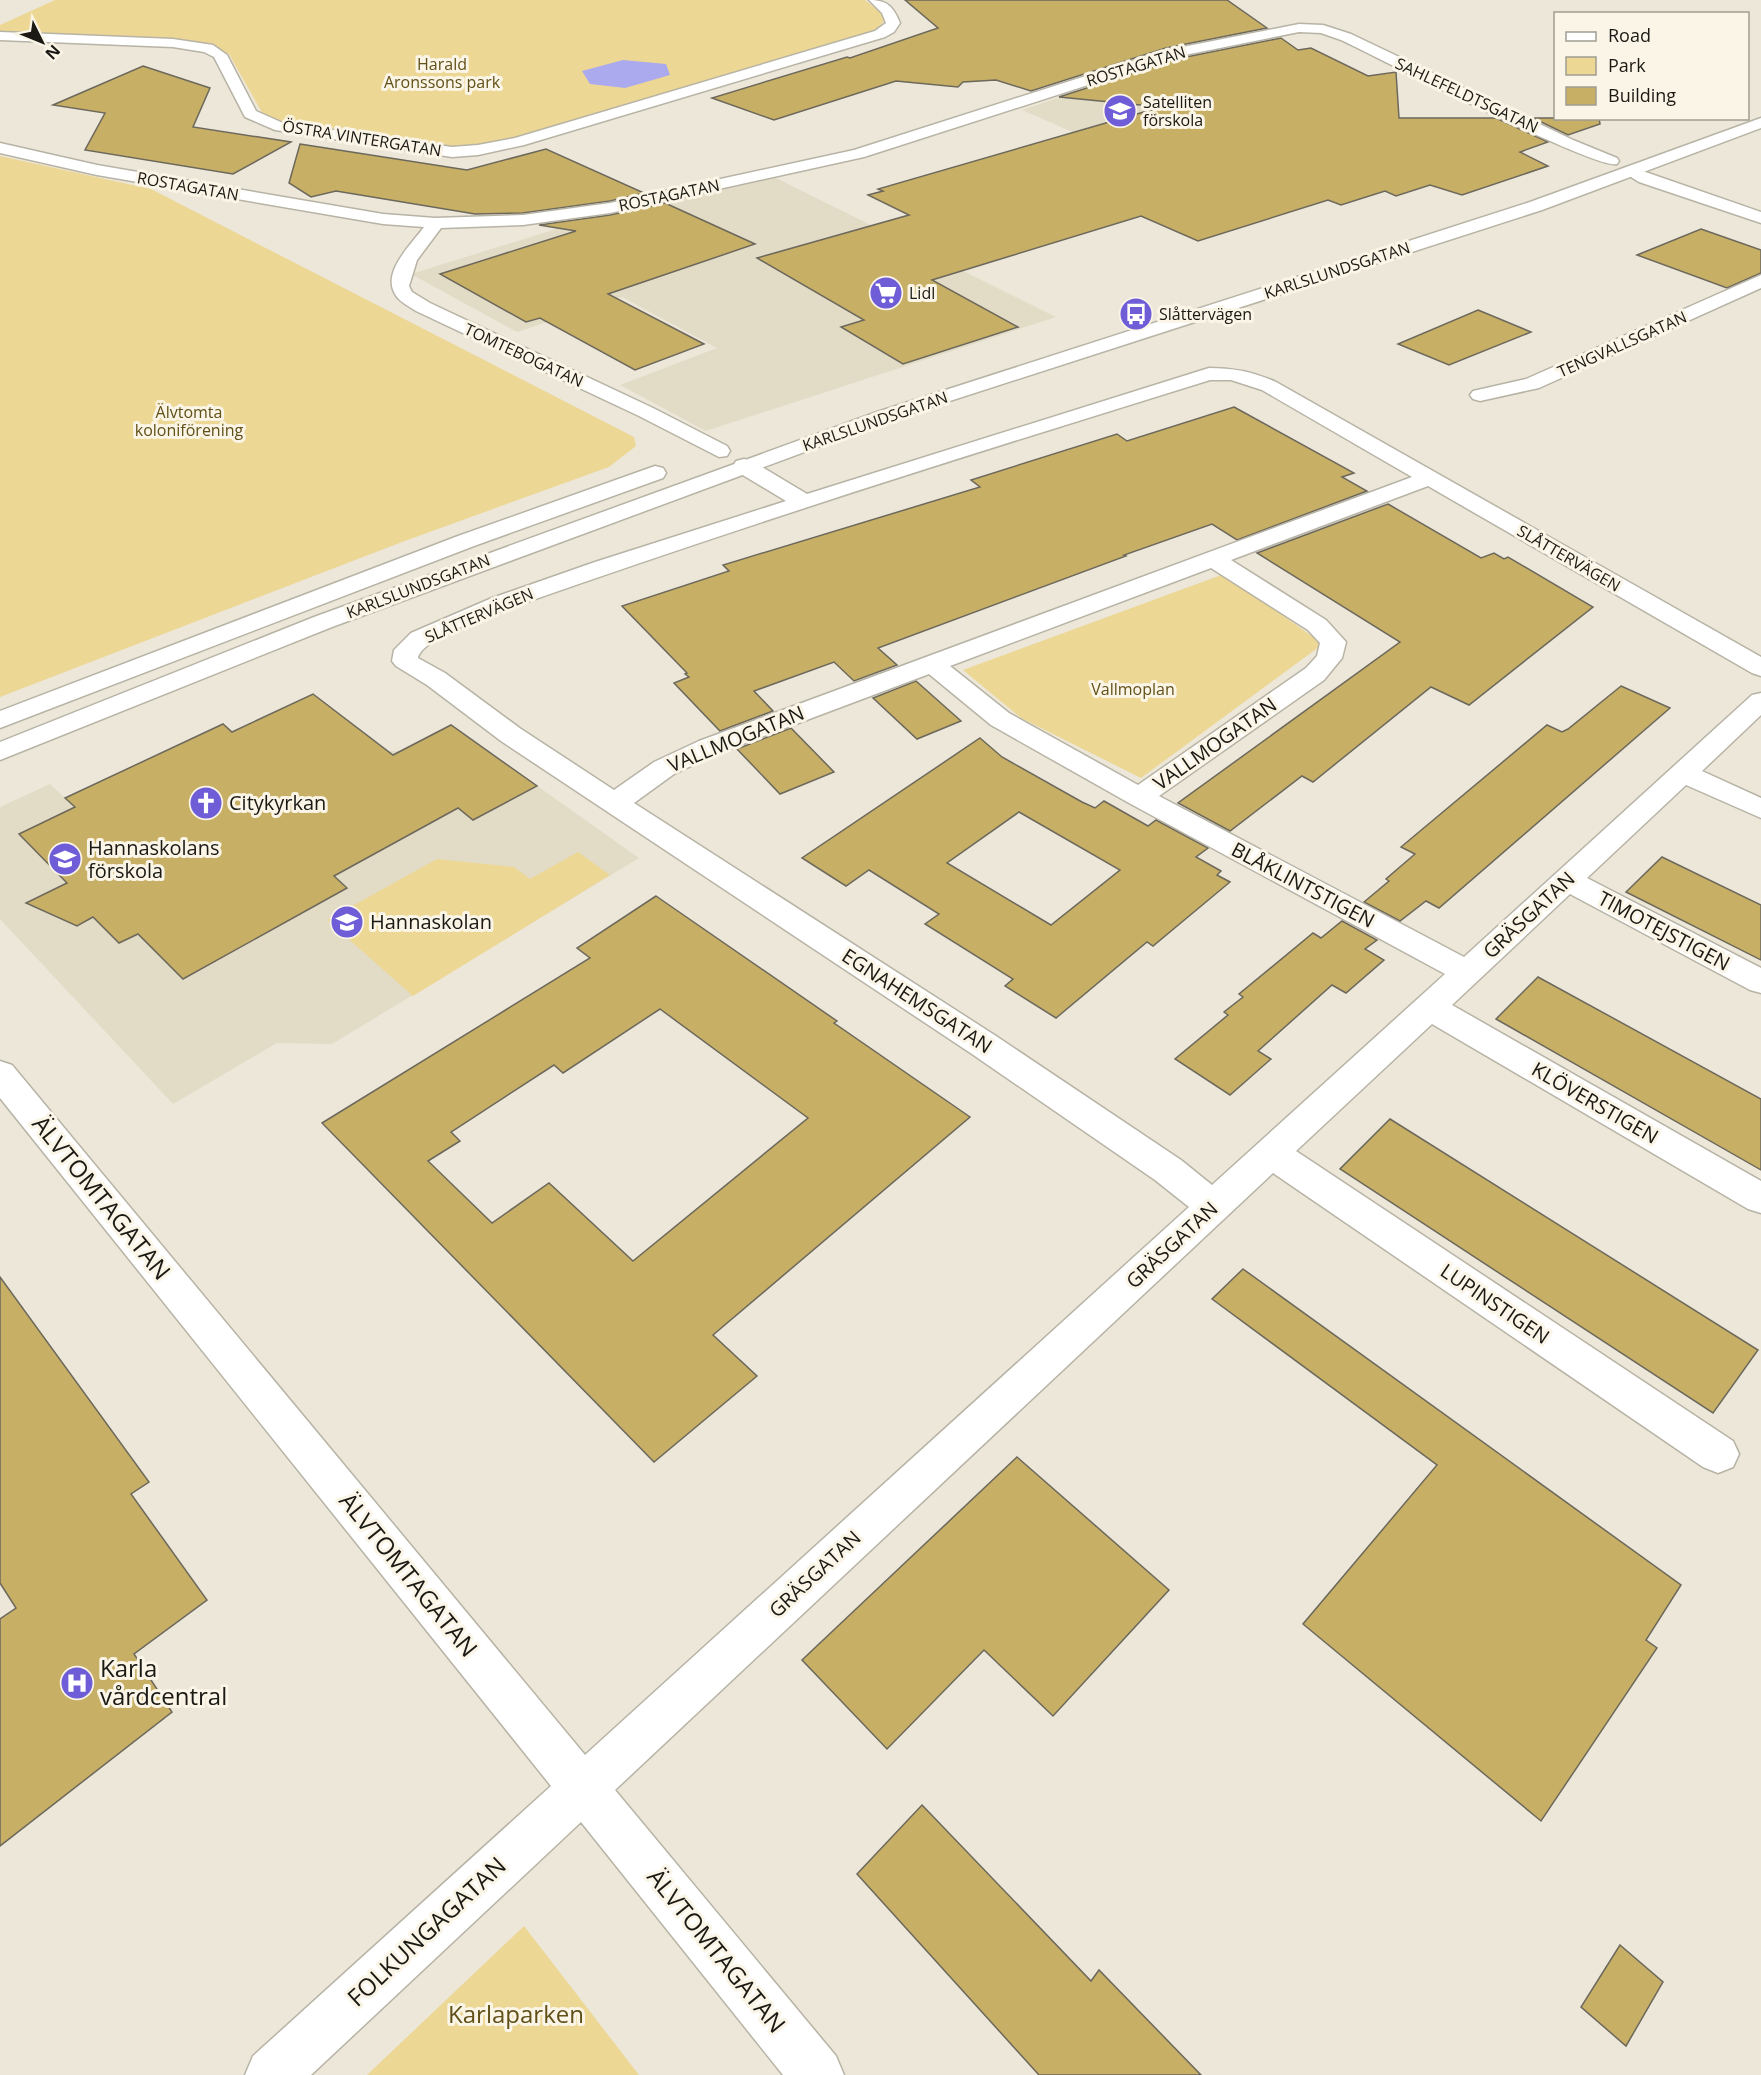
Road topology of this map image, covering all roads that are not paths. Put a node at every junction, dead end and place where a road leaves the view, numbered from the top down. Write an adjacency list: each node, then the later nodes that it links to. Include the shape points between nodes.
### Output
1 (874, 0): 3 (street, ÖSTRA VINTERGATAN, via 888,11 893,23 880,33 518,142 452,152 302,131 261,120 250,114 220,55 207,48 173,43)
2 (1323, 29): 6 (street, SAHLEFELDTSGATAN, via 1567,143); 11 (street, ROSTAGATAN, via 1287,29 1172,53 909,140 819,164 564,215)
3 (0, 36)
4 (1761, 123): 6 (street, KARLSLUNDSGATAN)
5 (0, 148): 11 (street, ROSTAGATAN, via 214,191 383,219)
6 (1622, 163): 7 (street, KARLSLUNDSGATAN); 10 (street, via 1645,178); 14 (street, KARLSLUNDSGATAN, via 1536,206 884,416)
7 (1592, 167)
8 (1566, 177): 9 (street)
9 (1535, 188)
10 (1761, 218)
11 (435, 223): 14 (street, TOMTEBOGATAN, via 404,266 400,286 405,295 423,307)
12 (1761, 281): 13 (street, TENGVALLSGATAN, via 1532,384)
13 (1480, 395)
14 (734, 453): 16 (street); 21 (street, KARLSLUNDSGATAN, via 680,464 466,541); 22 (street, KARLSLUNDSGATAN)
15 (1429, 478): 16 (street, SLÅTTERVÄGEN, via 1269,386 1231,374 1209,374); 17 (street, VALLMOGATAN); 19 (street, SLÅTTERVÄGEN)
16 (804, 502): 25 (street, SLÅTTERVÄGEN, via 501,603 420,638 407,651 405,660)
17 (1213, 559): 18 (street, VALLMOGATAN); 24 (street, VALLMOGATAN, via 1317,626 1333,642 1329,658 1315,674)
18 (931, 663): 24 (street, VALLMOGATAN, via 1000,719); 25 (street, VALLMOGATAN, via 709,747 664,768)
19 (1761, 668)
20 (1761, 701): 23 (street, GRÄSGATAN)
21 (0, 720)
22 (0, 752)
23 (1683, 773): 26 (street); 27 (street, GRÄSGATAN)
24 (1139, 797): 28 (street, BLÅKLINTSTIGEN)
25 (615, 803): 34 (street, EGNAHEMSGATAN, via 984,1045 1168,1170)
26 (1761, 809)
27 (1567, 880): 28 (street, GRÄSGATAN); 29 (street, TIMOTEJSTIGEN)
28 (1467, 972): 30 (street, GRÄSGATAN)
29 (1761, 982)
30 (1429, 1007): 32 (street, GRÄSGATAN); 33 (street, KLÖVERSTIGEN)
31 (0, 1074): 36 (street, ÄLVTOMTAGATAN)
32 (1271, 1153): 34 (street, GRÄSGATAN); 35 (street, LUPINSTIGEN)
33 (1761, 1199)
34 (1213, 1206): 36 (street, GRÄSGATAN)
35 (1718, 1454)
36 (582, 1788): 37 (street, FOLKUNGAGATAN); 38 (street, ÄLVTOMTAGATAN)
37 (272, 2075)
38 (817, 2075)

